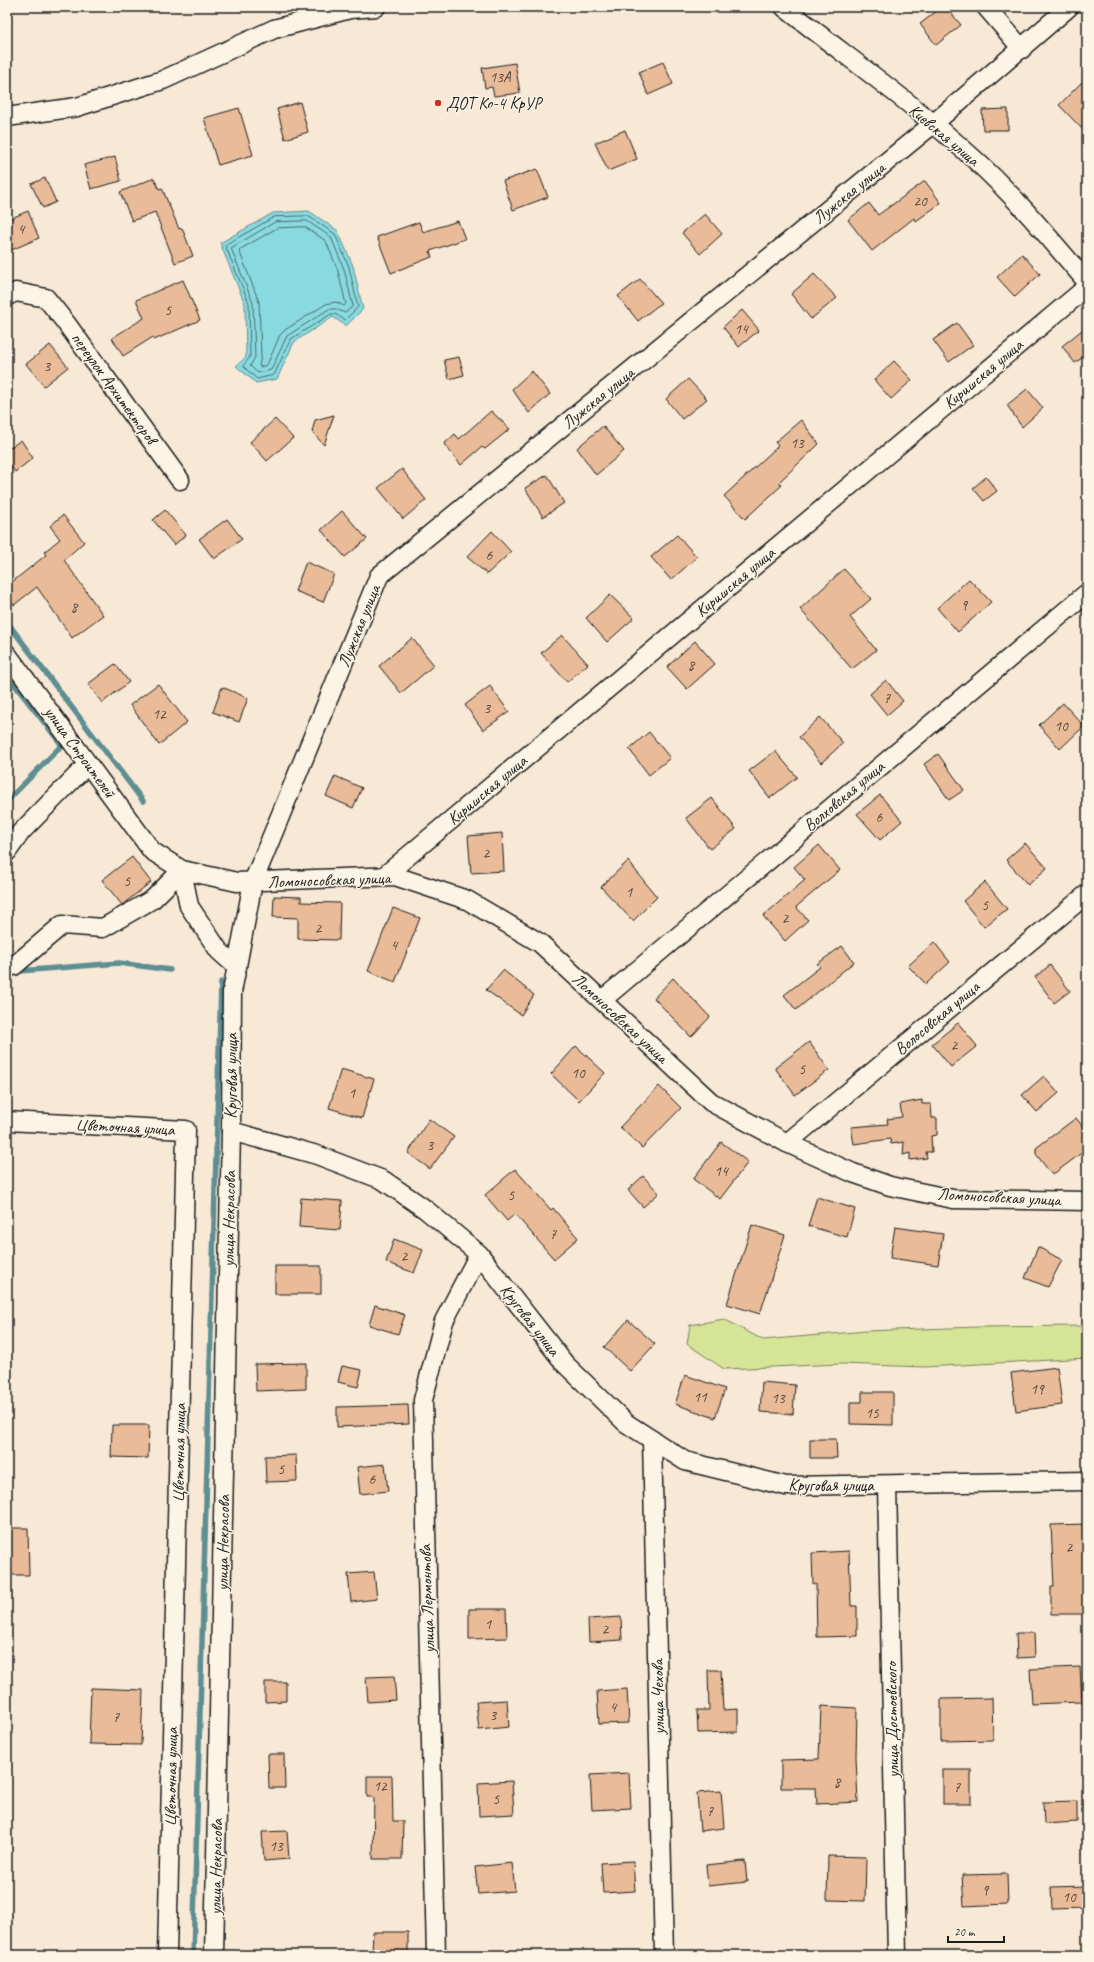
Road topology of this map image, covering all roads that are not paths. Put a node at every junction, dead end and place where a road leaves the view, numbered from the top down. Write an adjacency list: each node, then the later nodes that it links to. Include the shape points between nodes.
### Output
1 (376, 7): 6 (street, via 350,9 274,29 163,80 77,107)
2 (784, 7): 7 (street, Киевская улица)
3 (986, 7): 5 (street)
4 (1070, 7): 5 (street, Лужская улица)
5 (1022, 49): 7 (street, Лужская улица)
6 (7, 117)
7 (933, 124): 8 (street, Киевская улица, via 974,159 1011,196); 19 (street, Лужская улица, via 379,576)
8 (1087, 282)
9 (1087, 287): 18 (street, Киришская улица)
10 (7, 296): 11 (street, переулок Архитекторов, via 16,292 46,298)
11 (180, 480)
12 (1087, 593): 23 (street, Волховская улица)
13 (7, 654): 14 (street, улица Строителей)
14 (88, 764): 15 (street, улица Строителей); 16 (street, via 21,832)
15 (152, 851): 17 (street, Ломоносовская улица)
16 (7, 852)
17 (182, 870): 19 (street, Ломоносовская улица, via 237,882); 21 (street, via 153,899 103,928 62,925); 22 (street, via 189,906 219,951)
18 (383, 877): 19 (street, Ломоносовская улица); 23 (street, Ломоносовская улица, via 395,876 466,900 540,943)
19 (253, 882): 22 (street, Круговая улица)
20 (1087, 894): 26 (street, Волосовская улица)
21 (14, 966)
22 (237, 967): 25 (street, Круговая улица, via 232,992)
23 (602, 1000): 26 (street, Ломоносовская улица, via 711,1102)
24 (7, 1121): 32 (street, Цветочная улица, via 186,1130)
25 (231, 1131): 28 (street, Круговая улица, via 317,1155 383,1180 425,1209); 33 (street, улица Некрасова)
26 (787, 1143): 27 (street, Ломоносовская улица, via 853,1173 890,1186 953,1199)
27 (1087, 1201)
28 (479, 1254): 29 (street, Круговая улица, via 565,1364 626,1423); 34 (street, улица Лермонтова, via 444,1321 422,1400)
29 (652, 1440): 31 (street, Круговая улица, via 685,1461 786,1486); 35 (street, улица Чехова)
30 (1087, 1482): 31 (street, Круговая улица)
31 (887, 1485): 36 (street, улица Достоевского)
32 (167, 1955)
33 (214, 1955)
34 (436, 1955)
35 (664, 1955)
36 (897, 1955)

